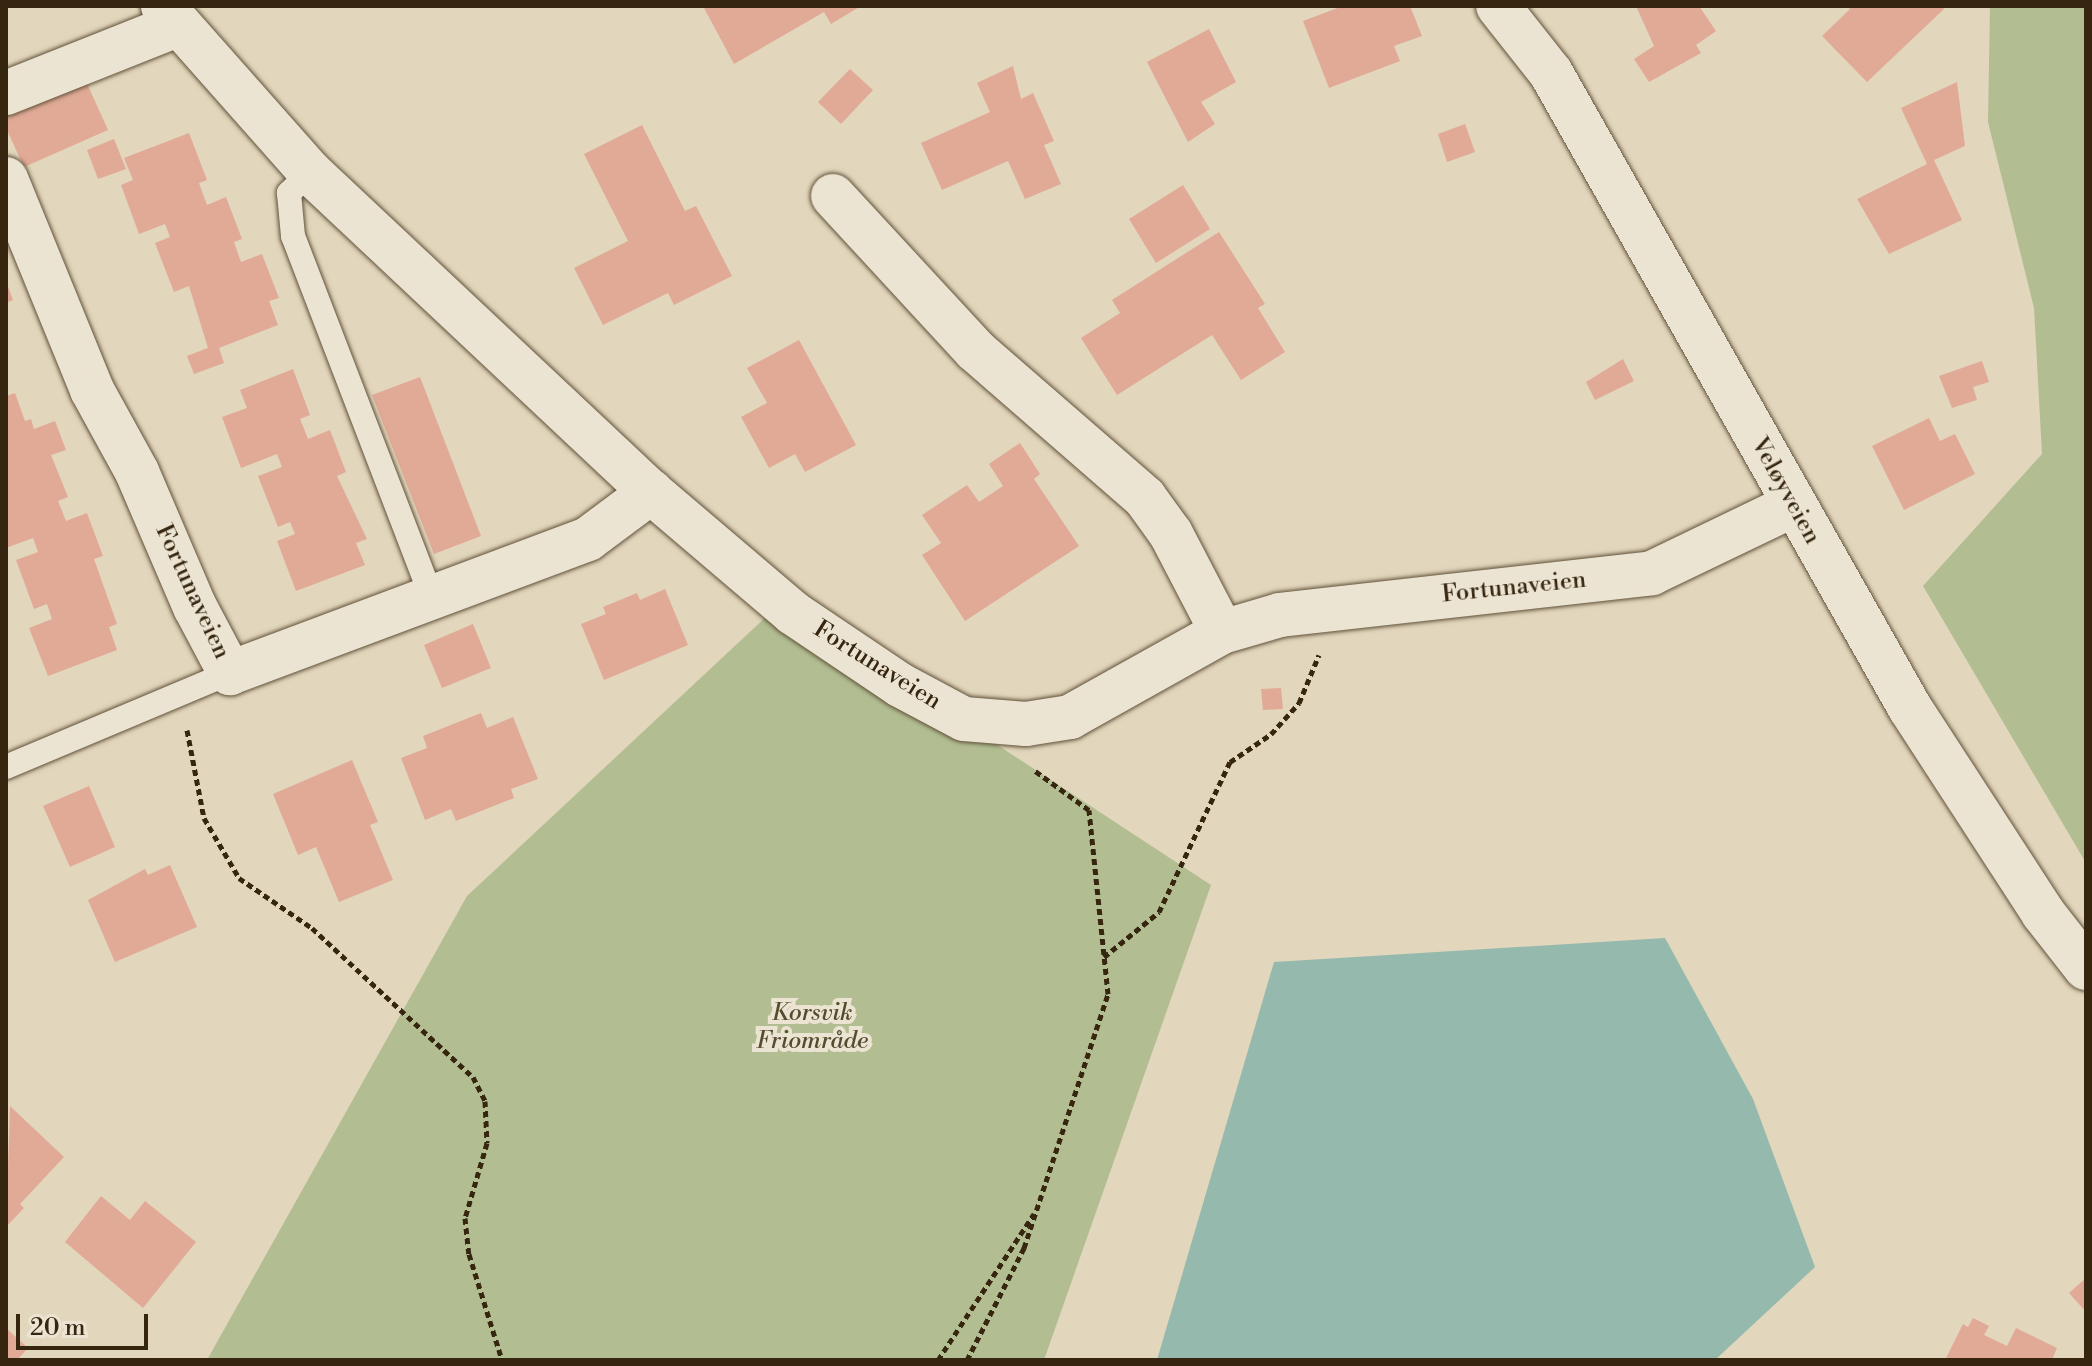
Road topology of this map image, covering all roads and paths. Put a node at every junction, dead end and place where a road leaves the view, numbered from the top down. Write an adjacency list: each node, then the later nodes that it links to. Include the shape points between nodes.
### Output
1 (1498, 6): 8 (street, Veløyveien, via 1551,73)
2 (170, 16): 3 (street, Fortunaveien); 4 (street, Fortunaveien)
3 (6, 93)
4 (310, 172): 7 (street, Fortunaveien); 9 (lane, via 289,193 293,236)
5 (6, 179): 12 (street, Fortunaveien, via 92,390 137,472 195,607)
6 (833, 196): 11 (street, via 975,350 1145,498 1171,534)
7 (651, 492): 9 (street, Fortunaveien, via 588,539); 11 (street, Fortunaveien, via 793,613 900,685 964,719 1026,724 1070,717)
8 (1793, 505): 10 (street, Fortunaveien, via 1652,573); 17 (street, Veløyveien, via 1910,708 2043,913)
9 (432, 598): 12 (street, Fortunaveien)
10 (1349, 606): 11 (street, Fortunaveien, via 1280,615); 16 (path, via 1299,703 1271,734 1230,762 1159,912)
11 (1222, 632)
12 (230, 673): 13 (lane)
13 (181, 693): 15 (lane); 19 (path, via 204,818 239,878 312,928 473,1077 485,1101 487,1143 465,1218 469,1254)
14 (1027, 765): 16 (path, via 1089,810)
15 (6, 767)
16 (1104, 957): 18 (path, via 1108,994)
17 (2086, 968)
18 (1037, 1208): 20 (path); 21 (path, via 1024,1248)
19 (502, 1360)
20 (938, 1360)
21 (967, 1360)

